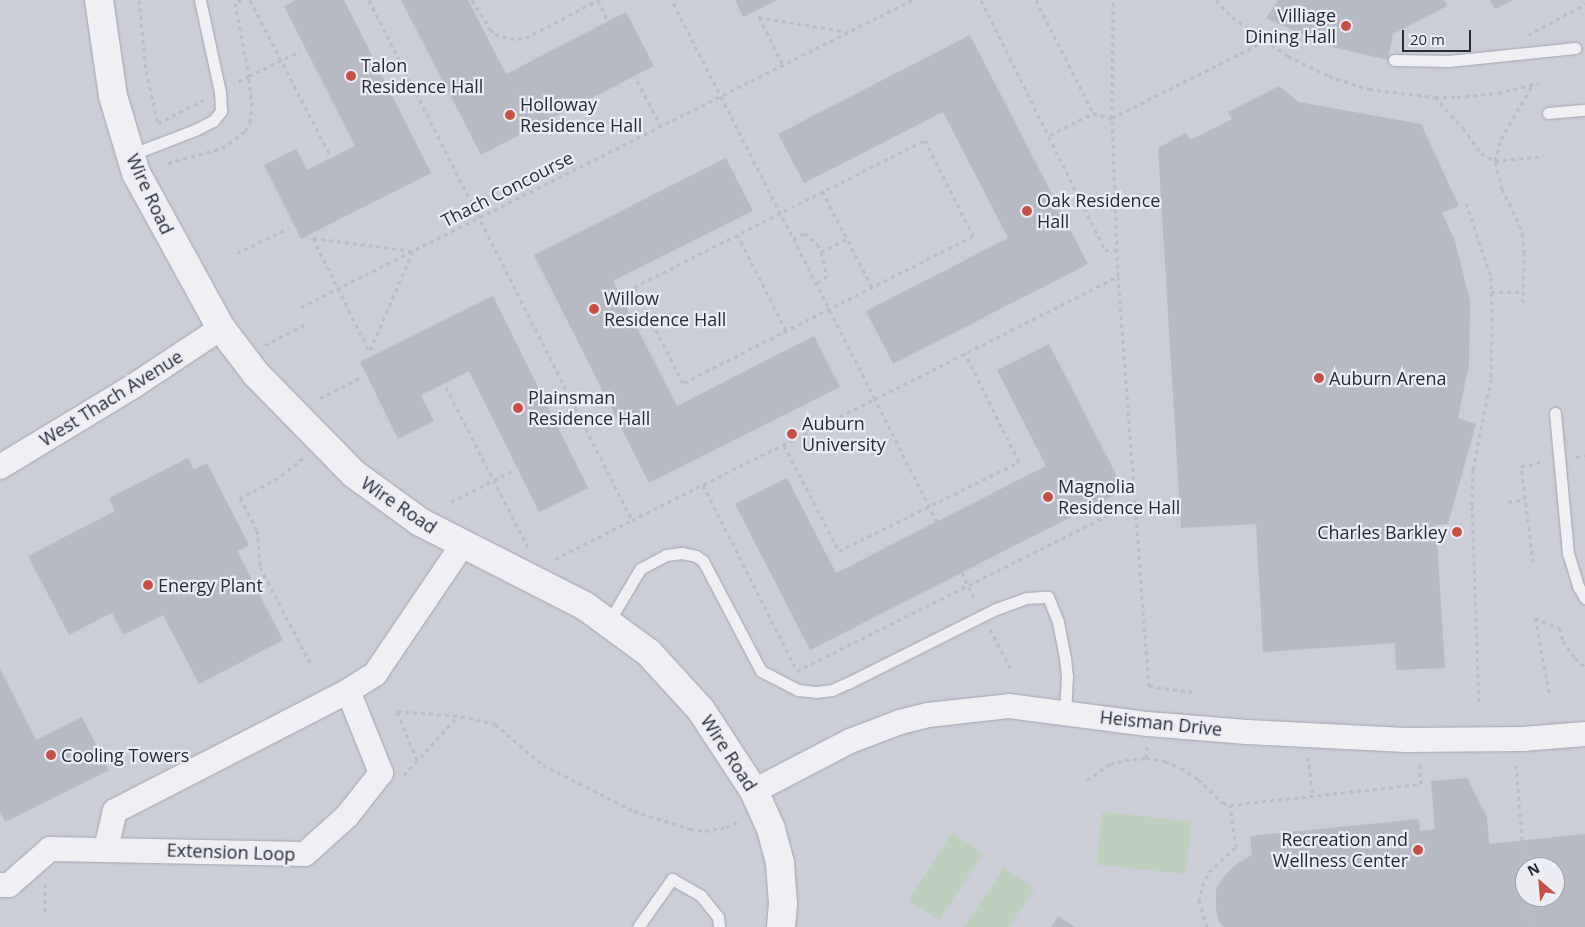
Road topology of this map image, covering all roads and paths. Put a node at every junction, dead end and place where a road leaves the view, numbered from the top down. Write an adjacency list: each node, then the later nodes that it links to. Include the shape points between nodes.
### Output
1 (99, 0): 38 (street, Wire Road, via 112,96)
2 (139, 0): 29 (path, via 146,71 158,123)
3 (200, 0): 29 (lane)
4 (241, 0): 25 (path, via 235,3)
5 (250, 0): 23 (path)
6 (370, 0): 45 (path)
7 (472, 0): 8 (path, via 485,24 495,34 510,39 526,38)
8 (598, 0): 16 (path)
9 (672, 0): 30 (path)
10 (912, 0): 17 (path, Thach Concourse)
11 (981, 0): 37 (path)
12 (1036, 0): 33 (path)
13 (1113, 0): 35 (path)
14 (1216, 0): 19 (path, via 1232,17)
15 (1585, 4): 18 (path)
16 (608, 19)
17 (849, 32): 24 (path, Thach Concourse); 24 (path, via 758,17)
18 (1522, 38)
19 (1263, 40): 31 (path, via 1288,56 1342,80 1369,88); 35 (path)
20 (1575, 48): 22 (lane, via 1449,61)
21 (300, 51): 23 (path)
22 (1394, 60)
23 (281, 61): 25 (path); 39 (path)
24 (784, 65): 30 (path, Thach Concourse)
25 (249, 76): 29 (path)
26 (637, 81): 36 (path)
27 (1539, 83): 28 (path)
28 (1533, 84): 31 (path, via 1498,93); 41 (path, via 1501,139)
29 (220, 92): 38 (lane, via 220,111 213,121)
30 (720, 97): 36 (path, Thach Concourse); 44 (path)
31 (1435, 97): 41 (path, via 1481,153)
32 (1585, 110): 34 (lane)
33 (1093, 113): 35 (path); 37 (path)
34 (1548, 113)
35 (1112, 118): 50 (path)
36 (661, 126): 45 (path, Thach Concourse)
37 (1050, 135): 50 (path, via 1105,250)
38 (130, 155): 64 (street, Wire Road, via 174,246)
39 (330, 155)
40 (1544, 156): 41 (path)
41 (1495, 161): 59 (path, via 1502,189 1523,236)
42 (822, 191): 44 (path); 49 (path); 56 (path, via 925,140 973,236)
43 (1466, 203): 58 (path, via 1491,277)
44 (780, 212): 47 (path); 48 (path)
45 (480, 217): 51 (path, Thach Concourse); 87 (path)
46 (289, 228): 53 (path)
47 (737, 234): 65 (path); 65 (path, via 634,286 683,383)
48 (793, 239): 52 (path, via 804,233); 55 (path)
49 (847, 239): 52 (path); 56 (path)
50 (1116, 250): 54 (path)
51 (413, 251): 57 (path, Thach Concourse); 57 (path, via 313,238); 57 (path, via 370,351)
52 (822, 252): 55 (path, via 827,276)
53 (237, 254)
54 (1118, 276): 67 (path); 84 (path)
55 (816, 284): 62 (path)
56 (872, 287): 62 (path)
57 (338, 289): 61 (path, Thach Concourse)
58 (1491, 292): 59 (path); 105 (path, via 1491,379 1473,468)
59 (1523, 292): 60 (path)
60 (1522, 303)
61 (301, 308)
62 (829, 308): 65 (path); 71 (path)
63 (308, 323): 66 (path)
64 (221, 328): 78 (street, West Thach Avenue, via 132,387); 89 (street, Wire Road, via 256,374 354,474 420,522)
65 (786, 330)
66 (265, 345)
67 (965, 354): 71 (path); 86 (path, via 1019,462)
68 (362, 377): 70 (path)
69 (446, 387): 80 (path)
70 (320, 398)
71 (875, 399): 73 (path); 86 (path)
72 (1555, 412): 95 (lane, via 1568,553)
73 (784, 444): 81 (path); 86 (path, via 839,551)
74 (1585, 455): 76 (path)
75 (302, 458): 99 (path, via 278,478 240,498 257,530 260,568)
76 (1574, 458)
77 (1541, 459): 82 (path, via 1537,464 1521,466)
78 (0, 467)
79 (512, 471): 80 (path)
80 (494, 480): 83 (path); 90 (path)
81 (703, 485): 87 (path); 94 (path, via 797,671)
82 (1525, 499): 85 (path); 92 (path)
83 (451, 502)
84 (1135, 502): 94 (path); 103 (path, via 1149,687)
85 (1508, 502)
86 (929, 506): 88 (path)
87 (632, 520): 91 (path)
88 (937, 522)
89 (463, 544): 97 (street, Wire Road, via 585,606); 102 (street, via 376,674)
90 (530, 549)
91 (555, 559)
92 (1533, 562)
93 (962, 572): 94 (path)
94 (968, 585): 96 (path)
95 (1585, 598)
96 (977, 604)
97 (608, 623): 106 (lane, via 640,569 666,556 682,553 696,556 703,561 761,671 798,690 816,692 848,683 996,609 1026,598 1048,596 1058,622 1065,658); 115 (street, Wire Road, via 649,652 701,710)
98 (989, 628): 101 (path)
99 (311, 664)
100 (1585, 667): 104 (path, via 1563,641 1559,628 1535,618)
101 (1012, 671)
102 (348, 691): 119 (street, via 115,811); 119 (street, Extension Loop, via 381,773 347,816 305,854)
103 (1193, 692)
104 (1550, 696)
105 (1480, 704)
106 (1064, 712): 107 (street, Heisman Drive, via 1148,724 1406,740 1523,739); 115 (street, Heisman Drive, via 1009,706 928,715 850,741)
107 (1585, 734)
108 (1147, 744): 110 (path)
109 (1308, 756): 116 (path)
110 (1146, 758): 114 (path, via 1110,764); 117 (path, via 1181,768 1198,779 1222,803)
111 (417, 760): 118 (path, via 397,711 461,716 495,724 543,765 634,811 705,831)
112 (1419, 762): 116 (path, via 1421,784)
113 (1516, 764): 120 (path)
114 (1087, 780)
115 (754, 791): 125 (street, Wire Road, via 771,829 780,863)
116 (1313, 796): 117 (path)
117 (1230, 805): 126 (path, via 1236,847 1209,872 1202,886 1199,901)
118 (738, 822)
119 (106, 848): 121 (street, Extension Loop, via 50,849 9,885)
120 (1523, 857)
121 (0, 885)
122 (1528, 907): 127 (path)
123 (638, 927): 124 (lane, via 672,879 701,896 718,917)
124 (719, 927)
125 (781, 927)
126 (1207, 927)
127 (1530, 927)

